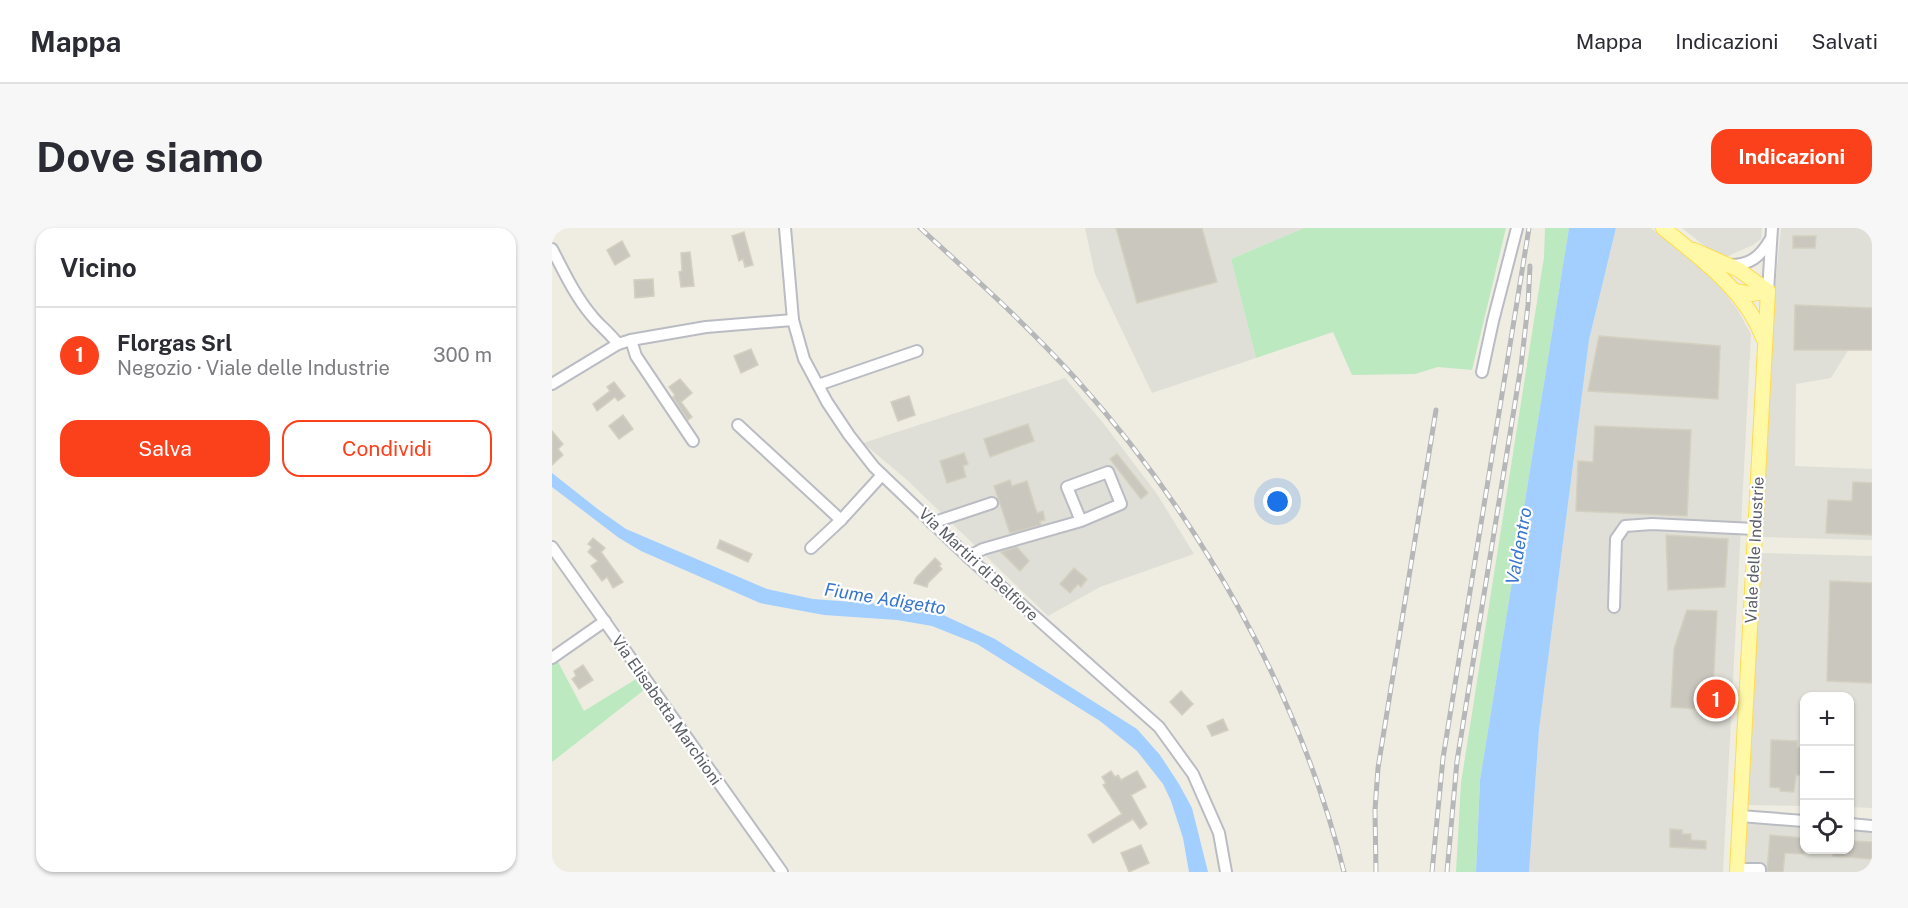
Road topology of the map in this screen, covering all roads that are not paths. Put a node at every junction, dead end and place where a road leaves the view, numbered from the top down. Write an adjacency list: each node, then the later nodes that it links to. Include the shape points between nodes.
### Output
1 (785, 228): 10 (street, Via Martiri di Belfiore)
2 (1517, 228): 15 (street)
3 (1663, 228): 5 (main road)
4 (1772, 233): 7 (street, via 1756,259); 9 (street, Viale delle Industrie)
5 (1683, 245): 7 (main road); 8 (main road)
6 (552, 249): 13 (street, via 592,316)
7 (1730, 265): 9 (main road)
8 (1735, 291): 9 (main road); 12 (main road, via 1758,324)
9 (1768, 291): 12 (main road, Viale delle Industrie)
10 (793, 320): 11 (street, via 706,327); 17 (street, Via Martiri di Belfiore, via 804,359)
11 (631, 340): 13 (street); 19 (street, via 636,356)
12 (1765, 342): 25 (main road, Viale delle Industrie)
13 (618, 344): 16 (street)
14 (917, 351): 17 (street)
15 (1482, 372)
16 (552, 384)
17 (818, 385): 20 (street, Via Martiri di Belfiore, via 849,435)
18 (738, 425): 22 (street)
19 (693, 441)
20 (882, 475): 22 (street); 24 (street, Via Martiri di Belfiore)
21 (992, 503): 24 (street)
22 (841, 520): 27 (street)
23 (1081, 520): 23 (street, via 1121,504 1108,472 1067,488); 28 (street, via 982,549)
24 (932, 523): 28 (street, Via Martiri di Belfiore)
25 (1755, 529): 29 (street, via 1625,526 1616,538); 32 (main road, Viale delle Industrie)
26 (552, 547): 30 (street, Via Elisabetta Marchioni)
27 (811, 548)
28 (968, 557): 38 (street, Via Martiri di Belfiore, via 1159,727 1193,774 1219,833)
29 (1614, 607)
30 (605, 621): 31 (street); 37 (street, Via Elisabetta Marchioni)
31 (552, 658)
32 (1740, 816): 33 (street); 36 (main road, Viale delle Industrie)
33 (1800, 821)
34 (1854, 824): 35 (street)
35 (1872, 826)
36 (1737, 870): 39 (street)
37 (782, 872)
38 (1226, 872)
39 (1760, 872)

